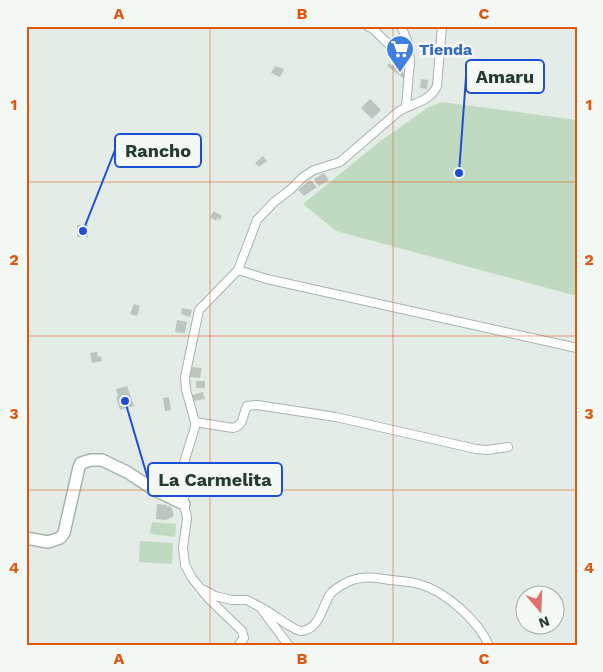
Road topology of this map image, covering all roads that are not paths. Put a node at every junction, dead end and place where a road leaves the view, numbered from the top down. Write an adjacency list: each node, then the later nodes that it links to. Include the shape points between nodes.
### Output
1 (367, 26): 4 (street)
2 (402, 26): 4 (street)
3 (442, 26): 5 (street, via 437,86 430,97)
4 (410, 65): 5 (street)
5 (406, 107): 6 (street, via 340,162 314,170 274,202 258,220)
6 (238, 270): 7 (street); 8 (street, via 199,310 185,377)
7 (577, 348)
8 (195, 422): 9 (street, via 237,427 242,423 247,406 257,405 336,417 476,449); 10 (street, via 183,466)
9 (508, 447)
10 (184, 504): 11 (street, via 116,467 97,459 91,460 79,467 67,523 60,538 48,542); 12 (street, via 187,518 184,565)
11 (26, 538)
12 (202, 589): 13 (street, via 215,596 247,600); 14 (street, via 242,631 244,638)
13 (260, 607): 15 (street); 16 (street, via 300,631 312,628 332,593 349,581 366,577 419,584 437,592 464,612 479,628)
14 (238, 646)
15 (289, 646)
16 (489, 646)

